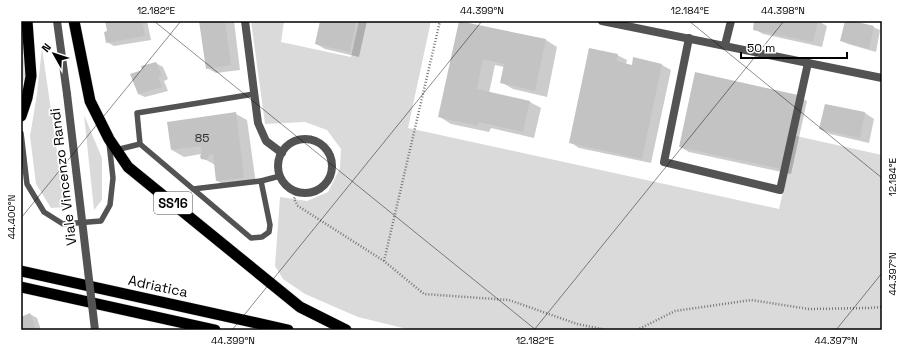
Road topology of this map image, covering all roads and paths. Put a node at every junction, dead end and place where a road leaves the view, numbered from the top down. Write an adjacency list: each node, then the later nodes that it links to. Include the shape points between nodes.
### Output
1 (27, 21): 13 (highway, via 31,76)
2 (57, 21): 27 (street, Viale Vincenzo Randi, bridge)
3 (74, 21): 15 (highway, SS16, via 90,101)
4 (245, 21): 12 (street)
5 (440, 21): 23 (path)
6 (602, 21): 8 (street)
7 (731, 21): 9 (street)
8 (689, 38): 9 (street); 10 (street, via 664,162 780,190)
9 (725, 45): 10 (street)
10 (808, 63): 11 (street)
11 (882, 78)
12 (254, 94): 16 (lane, via 137,113); 18 (street, via 258,123 266,141)
13 (21, 116)
14 (21, 133): 15 (lane, via 27,184 44,212 64,224 101,221 110,205 113,178)
15 (109, 139): 17 (highway, SS16)
16 (140, 144): 17 (lane); 21 (lane)
17 (116, 150): 30 (highway, SS16, via 128,167 300,307)
18 (282, 153): 19 (street, via 278,168); 22 (street, via 294,142 303,139 319,143 330,156 331,173 322,188 314,192)
19 (280, 176): 20 (lane); 22 (street, via 284,183)
20 (261, 181): 21 (lane); 21 (lane, via 270,225 269,232 262,238 251,238)
21 (193, 188)
22 (297, 192): 23 (path, via 294,199 298,206)
23 (384, 261): 31 (path, via 424,294 509,300 577,324)
24 (21, 271): 29 (highway, Adriatica)
25 (21, 287): 28 (highway)
26 (882, 307): 32 (path, via 809,309 751,300 675,311)
27 (95, 330)
28 (215, 330)
29 (288, 330)
30 (346, 330)
31 (608, 330)
32 (637, 330)

